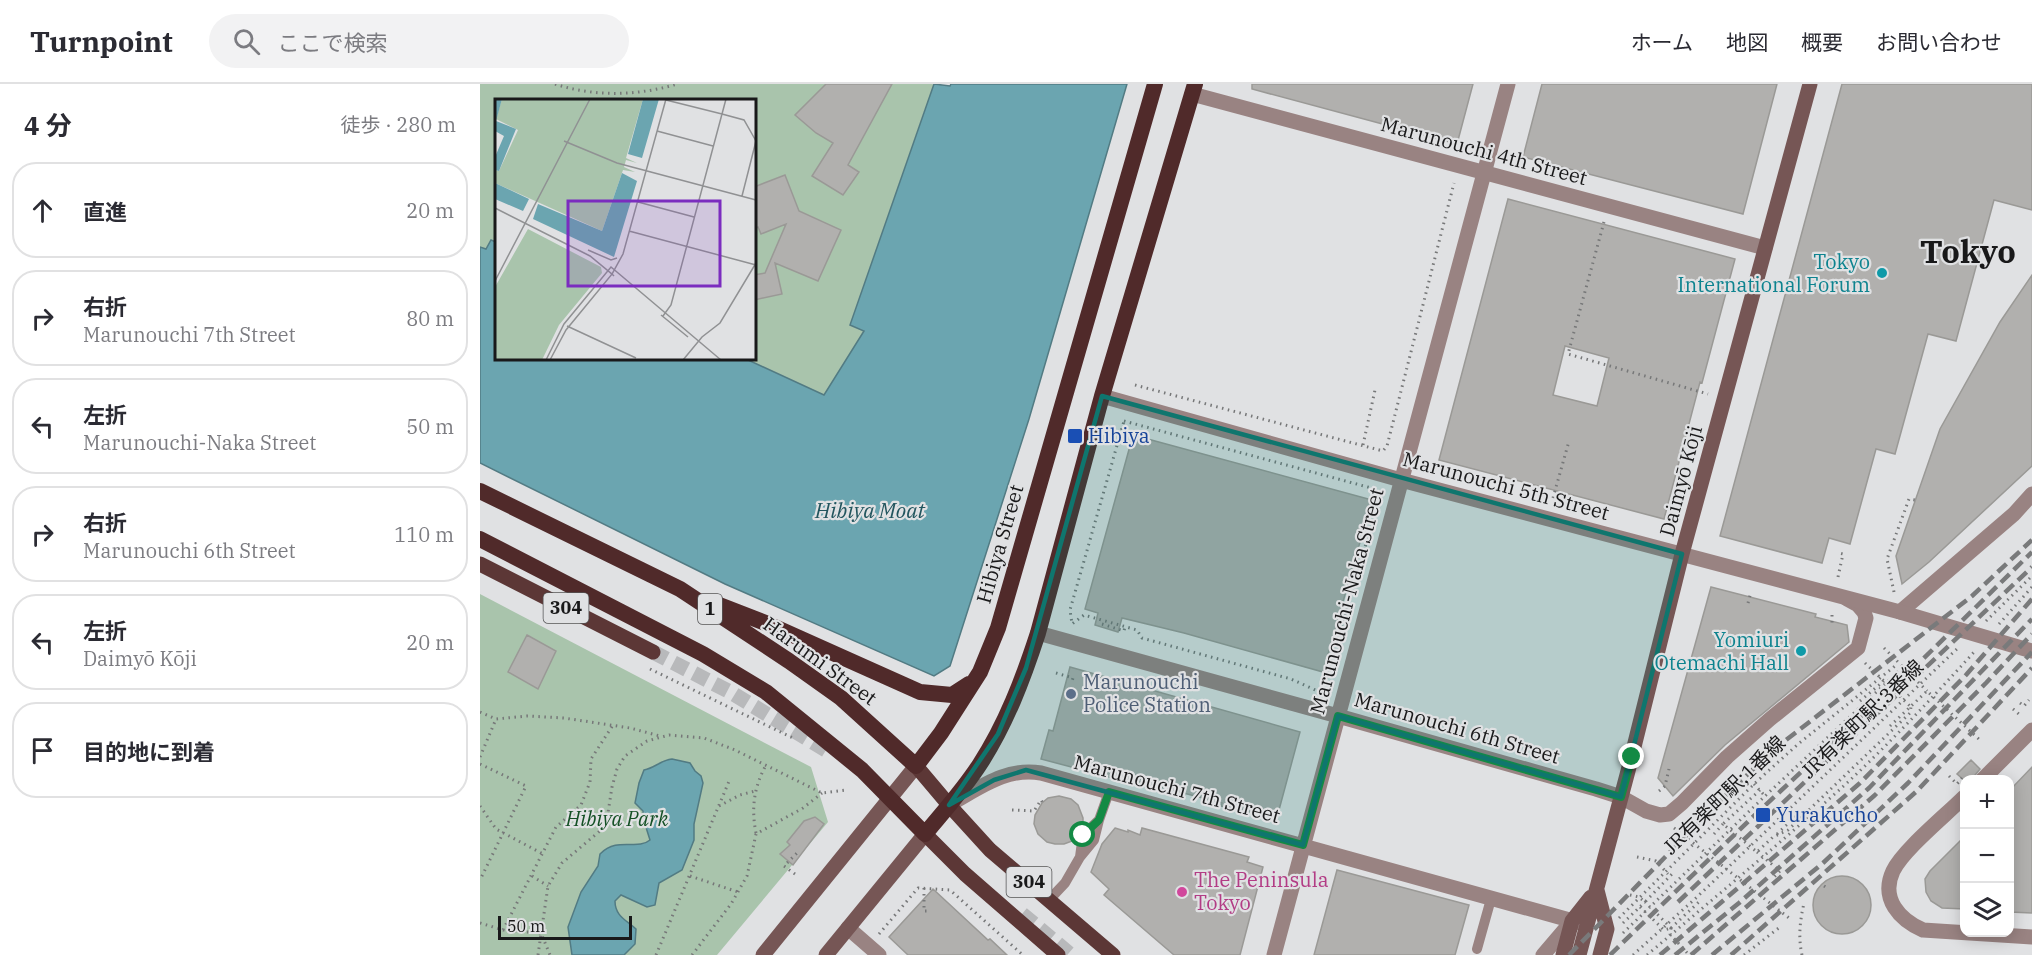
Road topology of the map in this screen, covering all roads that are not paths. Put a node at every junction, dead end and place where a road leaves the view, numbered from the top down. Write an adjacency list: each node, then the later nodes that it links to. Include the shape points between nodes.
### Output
1 (1155, 84): 20 (highway, Hibiya Street / 1, via 1001,616)
2 (1508, 84): 5 (street, Marunouchi-Naka Street)
3 (1810, 84): 6 (main road, Daimyō Kōji)
4 (1193, 89): 5 (street, Marunouchi 4th Street); 7 (highway)
5 (1484, 172): 6 (street, Marunouchi 4th Street); 8 (street, Marunouchi-Naka Street)
6 (1765, 248): 12 (main road, Daimyō Kōji)
7 (1102, 396): 8 (street, Marunouchi 5th Street); 17 (highway)
8 (1401, 480): 12 (street, Marunouchi 5th Street); 21 (street, Marunouchi-Naka Street)
9 (480, 491): 14 (highway, Harumi Street / 1)
10 (2032, 494): 16 (street)
11 (480, 539): 27 (highway, 1, via 703,654 766,692)
12 (1682, 554): 15 (street, Marunouchi 5th Street); 26 (main road, Daimyō Kōji)
13 (480, 564): 19 (main road, 304)
14 (680, 589): 20 (highway, 1, via 920,692 952,695); 23 (highway, Harumi Street / 1, via 841,698)
15 (1845, 598): 16 (street, Marunouchi 5th Street); 26 (street, Marunouchi 6th Street, via 1858,605 1866,618 1858,648 1770,719 1669,814 1646,811)
16 (1900, 612): 18 (street, Marunouchi 5th Street)
17 (1038, 633): 21 (street, Marunouchi 6th Street); 29 (highway, via 998,734)
18 (2032, 651)
19 (652, 652)
20 (980, 672): 23 (highway, Hibiya Street / 1)
21 (1338, 716): 26 (street, Marunouchi 6th Street); 31 (street, Marunouchi-Naka Street)
22 (2032, 730): 24 (street)
23 (916, 766): 27 (main road, Hibiya Street); 29 (main road, Harumi Street / 304)
24 (1987, 775)
25 (1109, 792): 29 (street, Marunouchi 7th Street, via 1026,770 994,780); 31 (street, Marunouchi 7th Street); 34 (lane, via 1099,820 1083,835 1080,857 1065,883)
26 (1621, 797): 32 (main road, Daimyō Kōji)
27 (890, 798): 30 (highway, 1); 39 (main road, Hibiya Street)
28 (1960, 802): 37 (street, via 1902,858 1890,881 1892,902 1908,924 1923,930)
29 (949, 805): 30 (highway); 34 (main road, Harumi Street / 304, via 990,849)
30 (925, 834): 36 (main road); 42 (main road, 304)
31 (1303, 845): 33 (street, Marunouchi 7th Street); 44 (street, Marunouchi-Naka Street)
32 (1597, 890): 35 (main road, Daimyō Kōji); 48 (main road, via 1607,929)
33 (1491, 899): 35 (street, Marunouchi 7th Street); 38 (lane)
34 (1049, 900): 43 (main road, Harumi Street / 304)
35 (1579, 923): 45 (street); 46 (main road); 47 (main road)
36 (848, 928): 40 (main road); 41 (street)
37 (2032, 937)
38 (1477, 949)
39 (763, 955)
40 (826, 955)
41 (879, 955)
42 (1058, 955)
43 (1113, 955)
44 (1274, 955)
45 (1543, 955)
46 (1563, 955)
47 (1579, 955)
48 (1600, 955)

